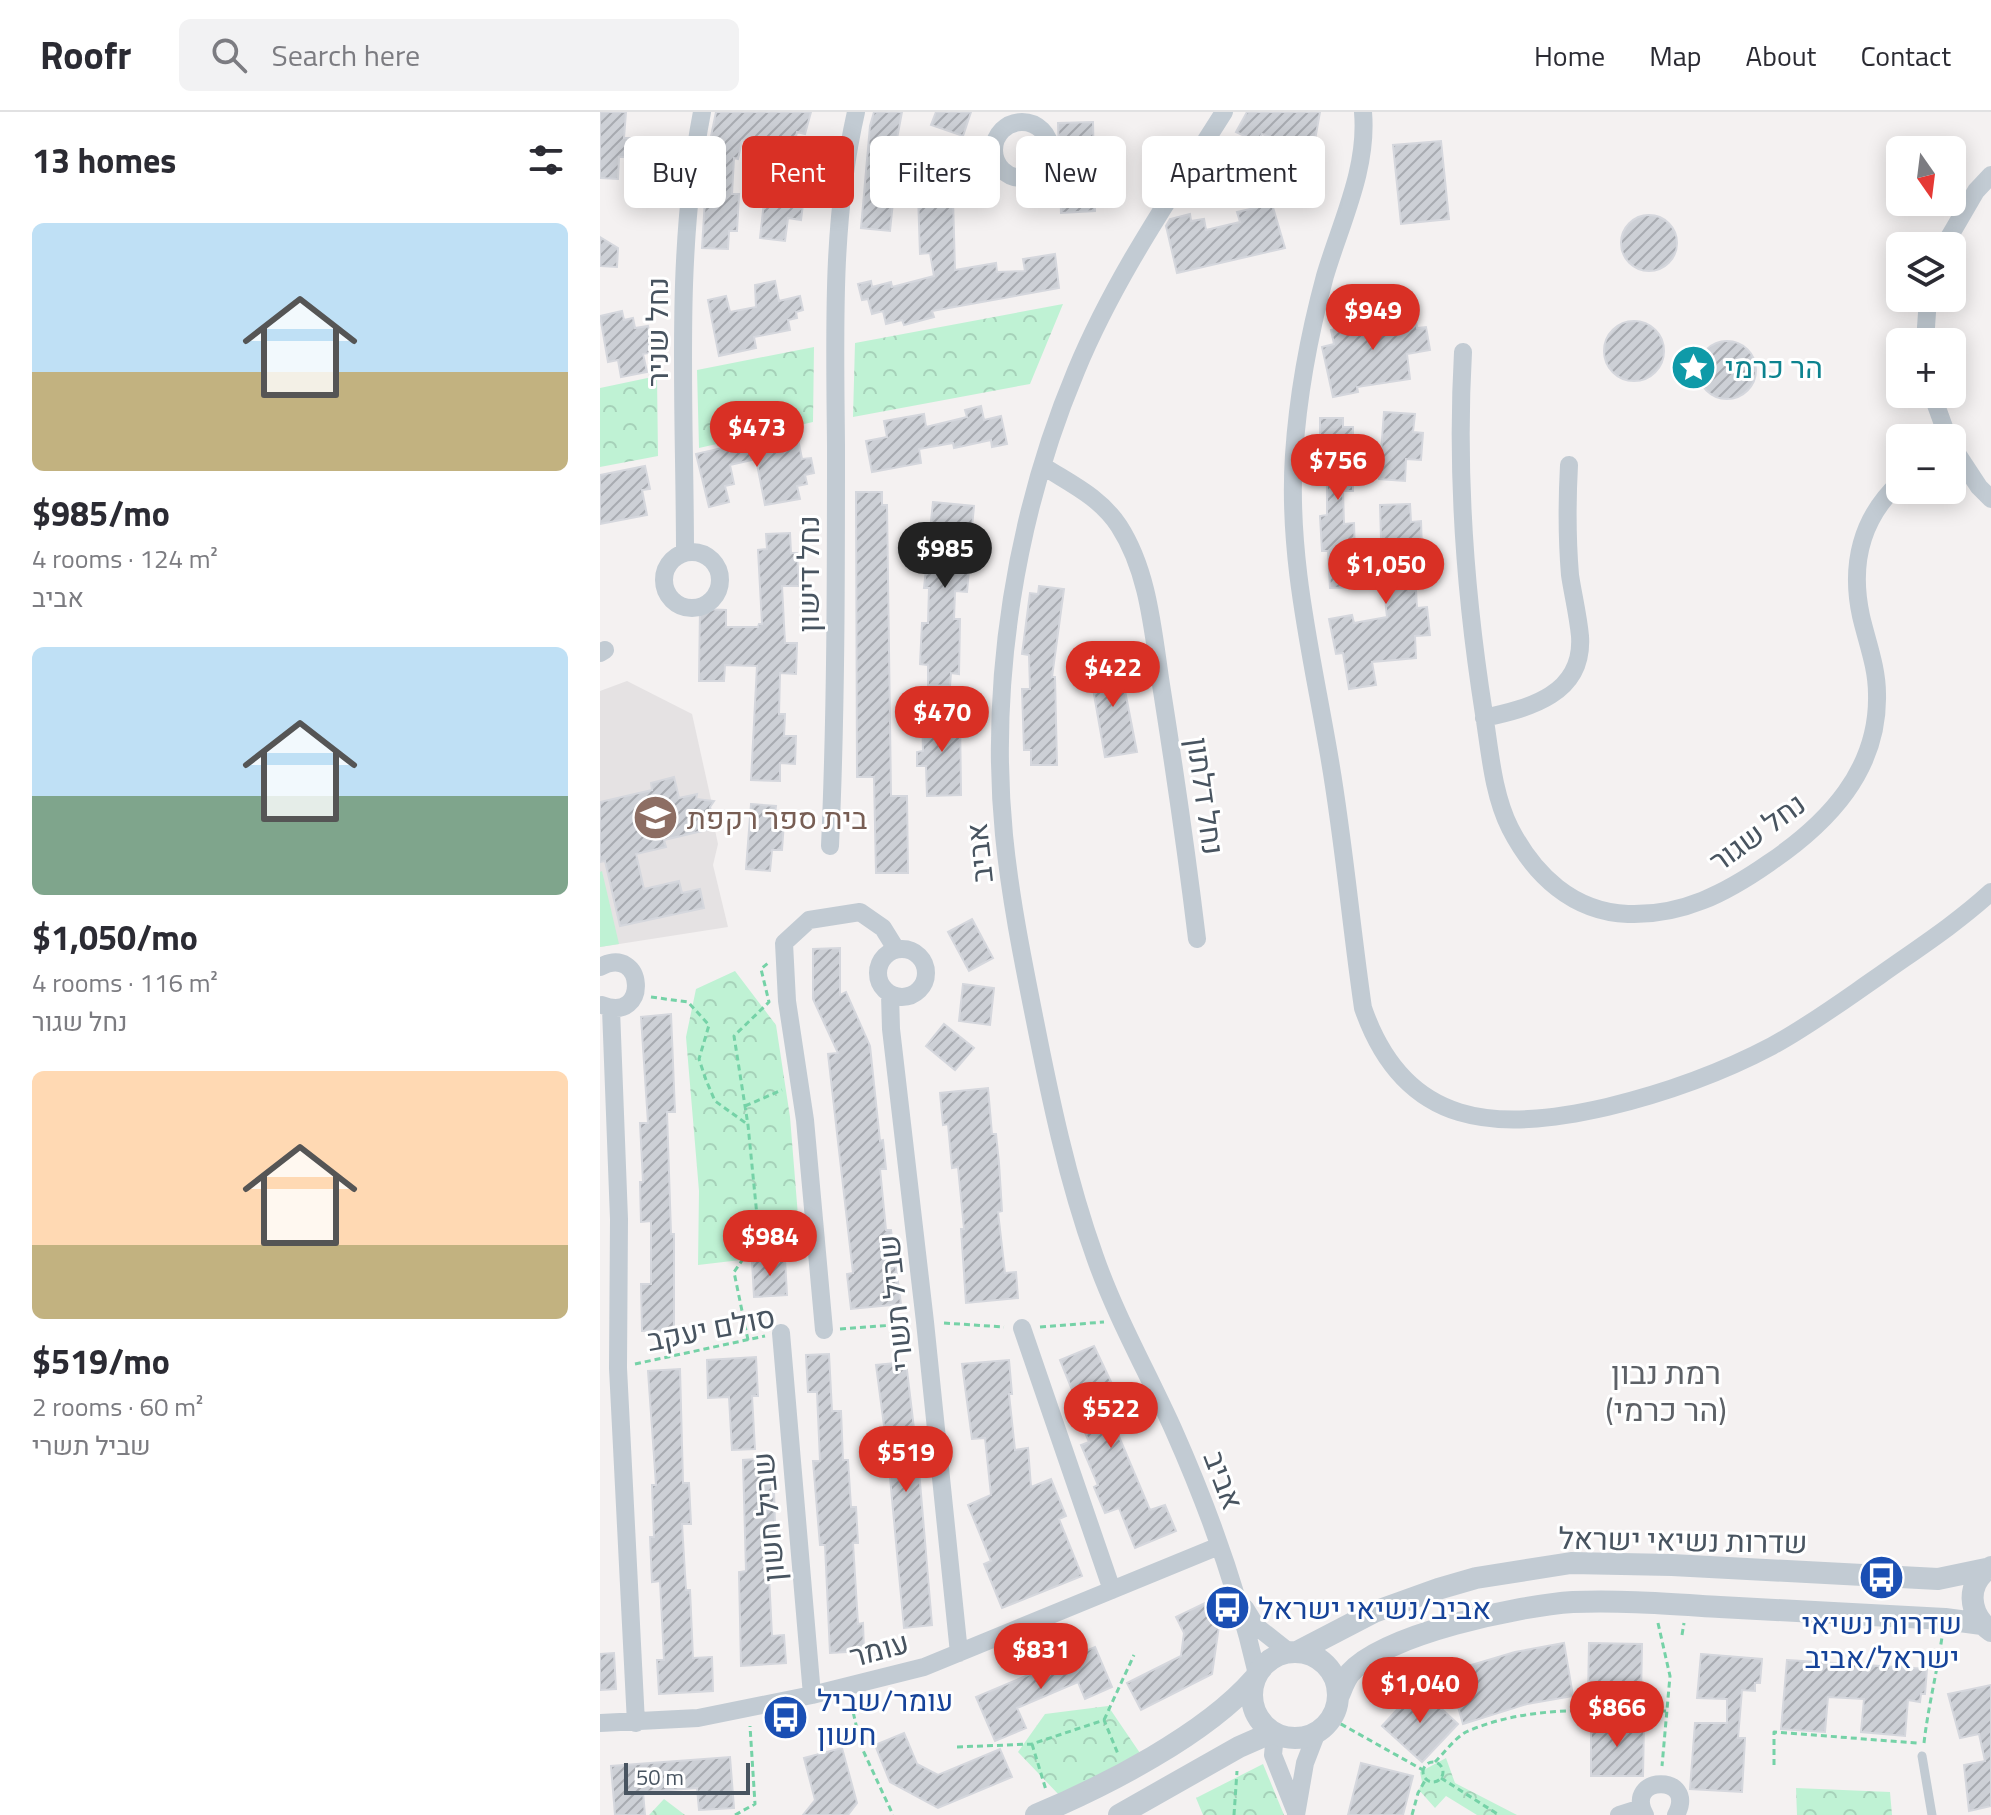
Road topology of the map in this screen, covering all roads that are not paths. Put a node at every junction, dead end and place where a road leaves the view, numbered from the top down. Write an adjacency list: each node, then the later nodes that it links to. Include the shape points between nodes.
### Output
1 (702, 112): 13 (street, נחל שניר, via 685,262)
2 (856, 112): 15 (street, נחל דישון, via 842,192 835,285)
3 (1224, 112): 9 (street, אביב, via 1102,313)
4 (1363, 112): 16 (street, via 1358,171 1302,376 1292,499 1298,583 1336,797 1363,1008 1386,1059 1422,1095 1445,1107 1496,1120 1551,1118 1656,1094 1702,1079 1791,1035)
5 (1991, 175): 6 (street)
6 (1952, 232)
7 (1463, 352): 14 (street, נחל שגור, via 1462,523)
8 (1569, 465): 14 (street, via 1569,558 1580,636 1576,665 1550,696)
9 (1043, 466): 17 (street, נחל דלתון, via 1107,510 1136,562 1163,696); 25 (street, אביב, via 1018,569 1001,730 1004,834 1027,977 1060,1139 1093,1253 1175,1432)
10 (1966, 467): 12 (street)
11 (1886, 497): 14 (street, נחל שגור, via 1867,525 1857,565 1877,694 1867,757 1848,792 1820,823 1724,892 1646,915 1618,914 1565,895 1522,852 1506,820)
12 (1991, 499)
13 (685, 553)
14 (1484, 718)
15 (830, 846)
16 (1991, 892)
17 (1197, 939)
18 (896, 949): 20 (street, via 882,958 878,974); 20 (street, via 918,954 927,976 914,994); 23 (street, via 883,928 860,912 809,920 784,943)
19 (600, 967): 21 (street, via 615,962 629,968 637,981 635,995 625,1006)
20 (890, 994): 31 (street, שביל תשרי)
21 (605, 1006): 36 (street, via 619,1219 618,1368)
22 (1022, 1328): 27 (street)
23 (824, 1330)
24 (781, 1333): 33 (street, שביל חשון)
25 (1219, 1546): 27 (street, עומר); 28 (street, אביב)
26 (1989, 1568): 29 (street, via 1974,1585 1972,1598); 30 (street, שדרות נשיאי ישראל, via 1938,1579 1571,1563 1438,1589 1374,1612)
27 (1112, 1590): 31 (street, עומר)
28 (1239, 1599): 30 (street, אביב, via 1256,1626); 32 (street, אביב)
29 (1986, 1627): 34 (street, via 1945,1619 1572,1602 1487,1615 1392,1647 1349,1674)
30 (1293, 1652): 32 (street, via 1267,1662); 34 (street, via 1322,1660)
31 (959, 1653): 33 (street, עומר)
32 (1256, 1677): 38 (street, via 1252,1705); 41 (street, via 1217,1714 1126,1772)
33 (812, 1695): 36 (street, עומר, via 698,1718)
34 (1339, 1695): 37 (street)
35 (600, 1723): 36 (street, עומר)
36 (636, 1723)
37 (1324, 1726): 38 (street, via 1292,1738); 42 (street, via 1305,1763)
38 (1274, 1733): 42 (street, via 1273,1755); 43 (street)
39 (1922, 1756): 46 (lane)
40 (1643, 1811): 44 (street); 45 (street, via 1645,1790 1661,1783 1679,1795)
41 (1044, 1812)
42 (1296, 1814)
43 (1119, 1815)
44 (1619, 1815)
45 (1676, 1815)
46 (1932, 1815)

